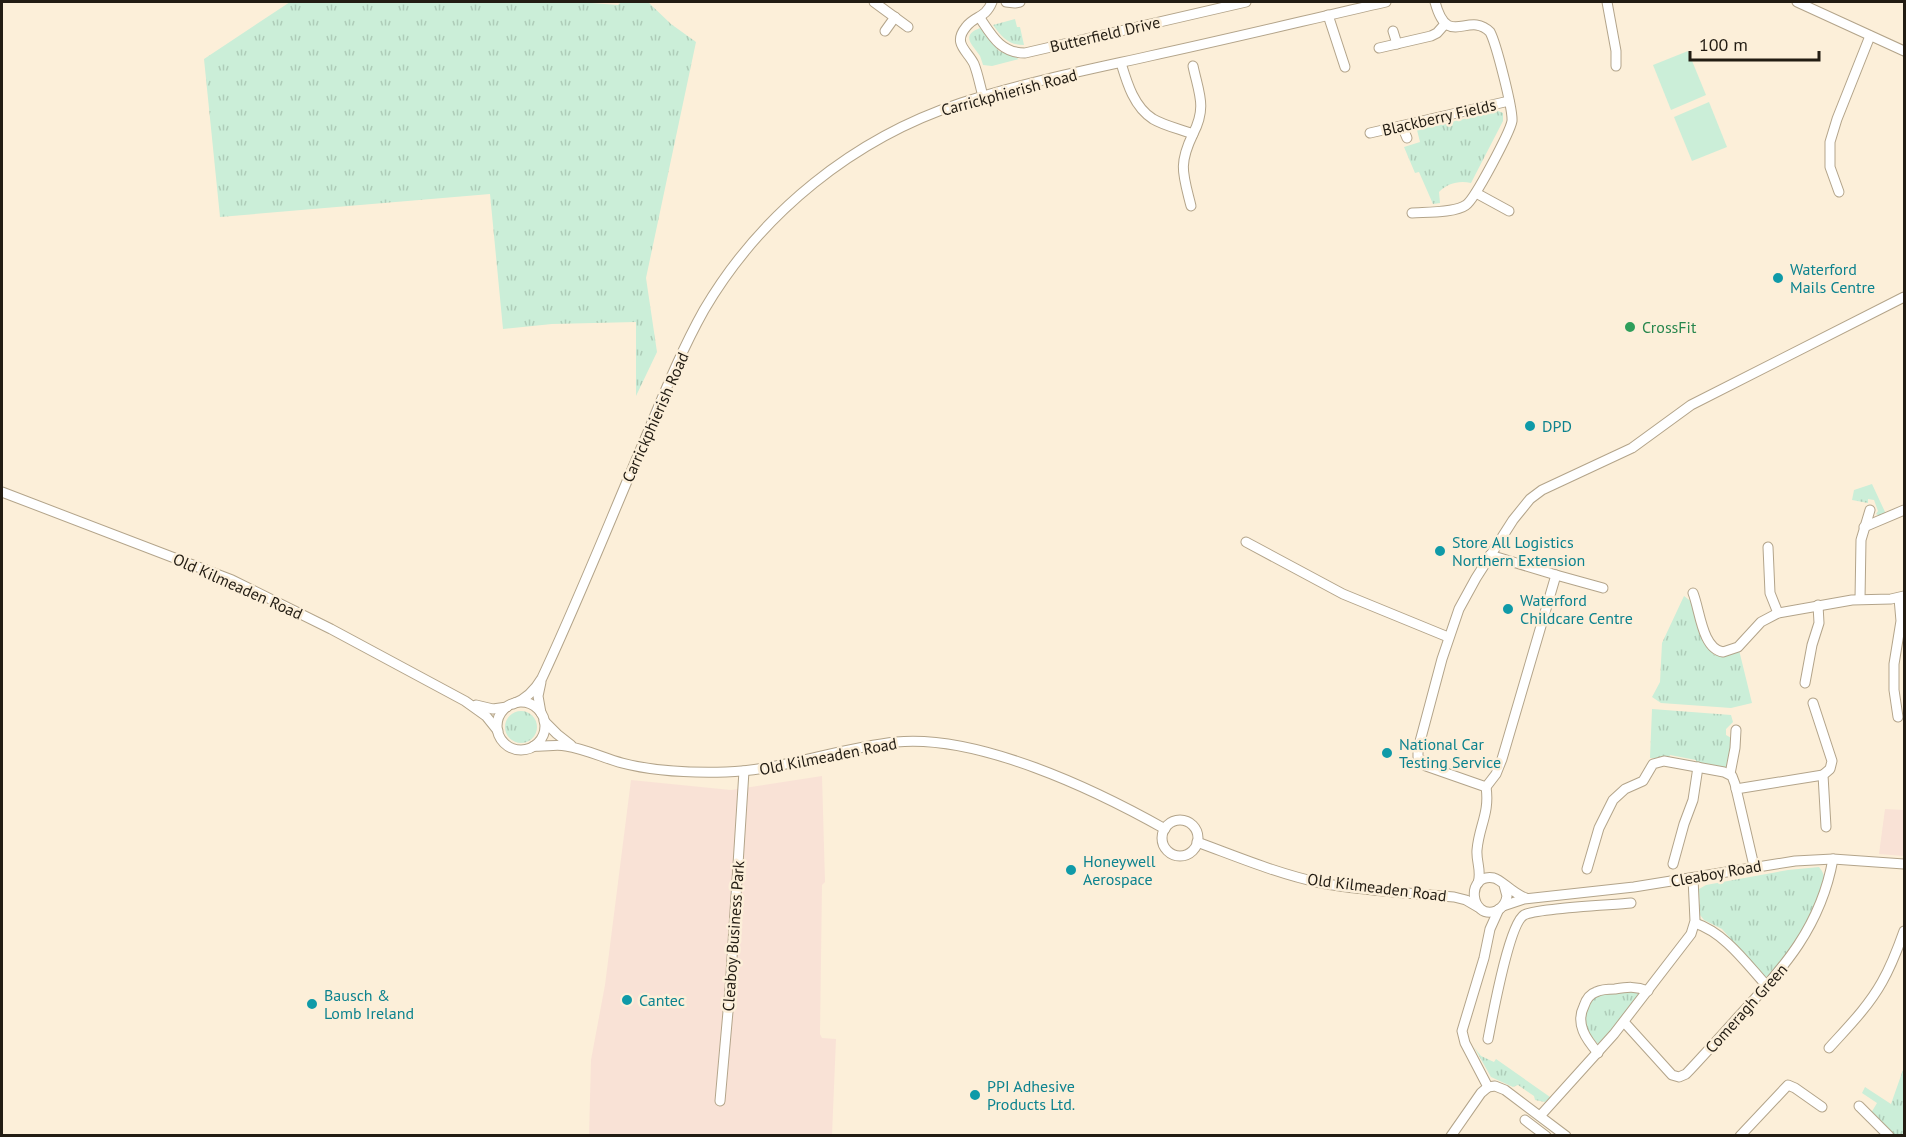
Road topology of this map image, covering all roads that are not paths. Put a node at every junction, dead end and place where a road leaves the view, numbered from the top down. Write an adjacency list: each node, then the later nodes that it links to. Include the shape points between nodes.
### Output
1 (874, 2): 11 (street)
2 (992, 2): 12 (street)
3 (1006, 2): 4 (street)
4 (1020, 2)
5 (1246, 2): 12 (street, Butterfield Drive, via 1025,53 996,43)
6 (1386, 2): 10 (street, Carrickphierish Road)
7 (1435, 2): 13 (street)
8 (1607, 2): 23 (street, via 1617,51)
9 (1797, 2): 17 (street)
10 (1328, 15): 21 (street, Carrickphierish Road); 24 (street)
11 (895, 17): 14 (street); 15 (street)
12 (980, 18): 25 (street, via 968,24 961,41 974,63)
13 (1445, 24): 18 (street, via 1431,36); 26 (street, Blackberry Fields, via 1479,25 1490,32)
14 (908, 27)
15 (885, 31)
16 (1393, 31): 18 (street)
17 (1870, 36): 20 (street); 31 (street, via 1830,142 1830,167)
18 (1397, 44): 19 (street)
19 (1379, 48)
20 (1905, 51)
21 (1121, 63): 25 (street, Carrickphierish Road); 29 (street, via 1142,109 1154,119)
22 (1193, 66): 29 (street, via 1202,109)
23 (1616, 66)
24 (1345, 67)
25 (983, 96): 52 (street, Carrickphierish Road, via 913,122 852,155 796,199 729,272 704,311 670,379)
26 (1509, 101): 27 (street, Blackberry Fields); 32 (street, Blackberry Fields, via 1510,125)
27 (1402, 126): 28 (street, Blackberry Fields); 30 (street)
28 (1370, 133)
29 (1192, 134): 33 (street, via 1182,169)
30 (1407, 138)
31 (1839, 192)
32 (1476, 193): 34 (street); 35 (street, Blackberry Fields, via 1460,208)
33 (1191, 206)
34 (1511, 211)
35 (1412, 213)
36 (1905, 297): 43 (street, via 1704,398 1632,448 1542,490 1525,505)
37 (2, 492): 54 (street, Old Kilmeaden Road, via 232,580)
38 (1870, 510): 40 (street)
39 (1905, 510): 40 (street)
40 (1864, 527): 48 (street)
41 (1246, 542): 51 (street, via 1343,594)
42 (1768, 547): 50 (street, via 1770,593)
43 (1490, 555): 44 (street); 51 (street, via 1463,600)
44 (1556, 575): 45 (street); 67 (street, via 1502,759)
45 (1603, 588)
46 (1693, 593): 50 (street, via 1703,631 1720,652 1742,644 1761,622)
47 (1902, 597): 48 (street); 58 (street, via 1893,664)
48 (1860, 599): 49 (street)
49 (1818, 605): 50 (street); 53 (street, via 1819,623)
50 (1778, 613)
51 (1448, 637): 67 (street, via 1418,757 1431,769)
52 (544, 673): 56 (street, Carrickphierish Road, via 530,694); 57 (street, Carrickphierish Road, via 539,690)
53 (1805, 683)
54 (465, 701): 56 (street, Old Kilmeaden Road, via 493,709); 60 (street, Old Kilmeaden Road, via 486,716)
55 (1813, 703): 66 (street, via 1832,761)
56 (511, 705): 57 (street, via 531,704); 60 (street, via 499,717)
57 (542, 717): 61 (street, via 544,733); 62 (street, Old Kilmeaden Road, via 563,739)
58 (1898, 717)
59 (1736, 730): 65 (street)
60 (498, 731): 61 (street, via 502,741 512,748 524,750)
61 (534, 746): 62 (street, Old Kilmeaden Road, via 556,745)
62 (585, 751): 64 (street, Old Kilmeaden Road, via 657,770)
63 (1698, 767): 65 (street); 74 (street, via 1693,800); 77 (street, via 1659,761 1643,781 1619,793 1599,828)
64 (744, 771): 70 (street, Old Kilmeaden Road, via 883,744 931,742 984,752 1028,766 1100,795); 98 (street, Cleaboy Business Park)
65 (1730, 774): 68 (street)
66 (1823, 775): 68 (street); 69 (street)
67 (1486, 787): 73 (street, via 1487,808)
68 (1736, 789): 76 (street)
69 (1826, 827)
70 (1165, 829): 71 (street, via 1176,820 1188,822 1196,830); 71 (street, via 1163,842 1174,854 1191,852)
71 (1197, 842): 82 (street, Old Kilmeaden Road, via 1320,882)
72 (1833, 859): 75 (street, Cleaboy Road); 76 (street, Cleaboy Road); 91 (street, Comeragh Green, via 1812,920 1790,959)
73 (1478, 860): 79 (street); 80 (street)
74 (1673, 864)
75 (1905, 864)
76 (1754, 866): 78 (street, Cleaboy Road)
77 (1587, 869)
78 (1693, 878): 81 (street, Cleaboy Road); 88 (street)
79 (1500, 882): 80 (street, via 1485,879); 83 (street); 87 (street, via 1507,896)
80 (1477, 885): 82 (street, Old Kilmeaden Road); 86 (street, via 1473,897)
81 (1605, 891): 83 (street, Cleaboy Road); 85 (street)
82 (1454, 897): 86 (street, Old Kilmeaden Road)
83 (1529, 898): 87 (street, Cleaboy Road)
84 (1631, 903): 85 (street)
85 (1606, 905): 94 (street, via 1532,912 1519,920)
86 (1479, 908): 87 (street, via 1491,912); 89 (street)
87 (1501, 908): 89 (street)
88 (1695, 923): 91 (street, via 1721,937); 92 (street, via 1689,937)
89 (1490, 929): 97 (street, via 1461,1031)
90 (1905, 931): 95 (street, via 1879,988)
91 (1767, 986): 93 (street, Comeragh Green, via 1680,1077 1671,1073)
92 (1648, 991): 93 (street); 96 (street, via 1634,987 1611,989 1588,998 1581,1011 1581,1026)
93 (1624, 1022): 96 (street)
94 (1488, 1039)
95 (1830, 1048)
96 (1598, 1053): 101 (street)
97 (1488, 1087): 101 (street, via 1505,1090); 103 (street)
98 (720, 1101)
99 (1859, 1106): 107 (street)
100 (1822, 1107): 106 (street, via 1789,1085)
101 (1540, 1116): 105 (street)
102 (1525, 1120): 104 (street)
103 (1450, 1136)
104 (1546, 1136)
105 (1566, 1136)
106 (1740, 1136)
107 (1889, 1136)

